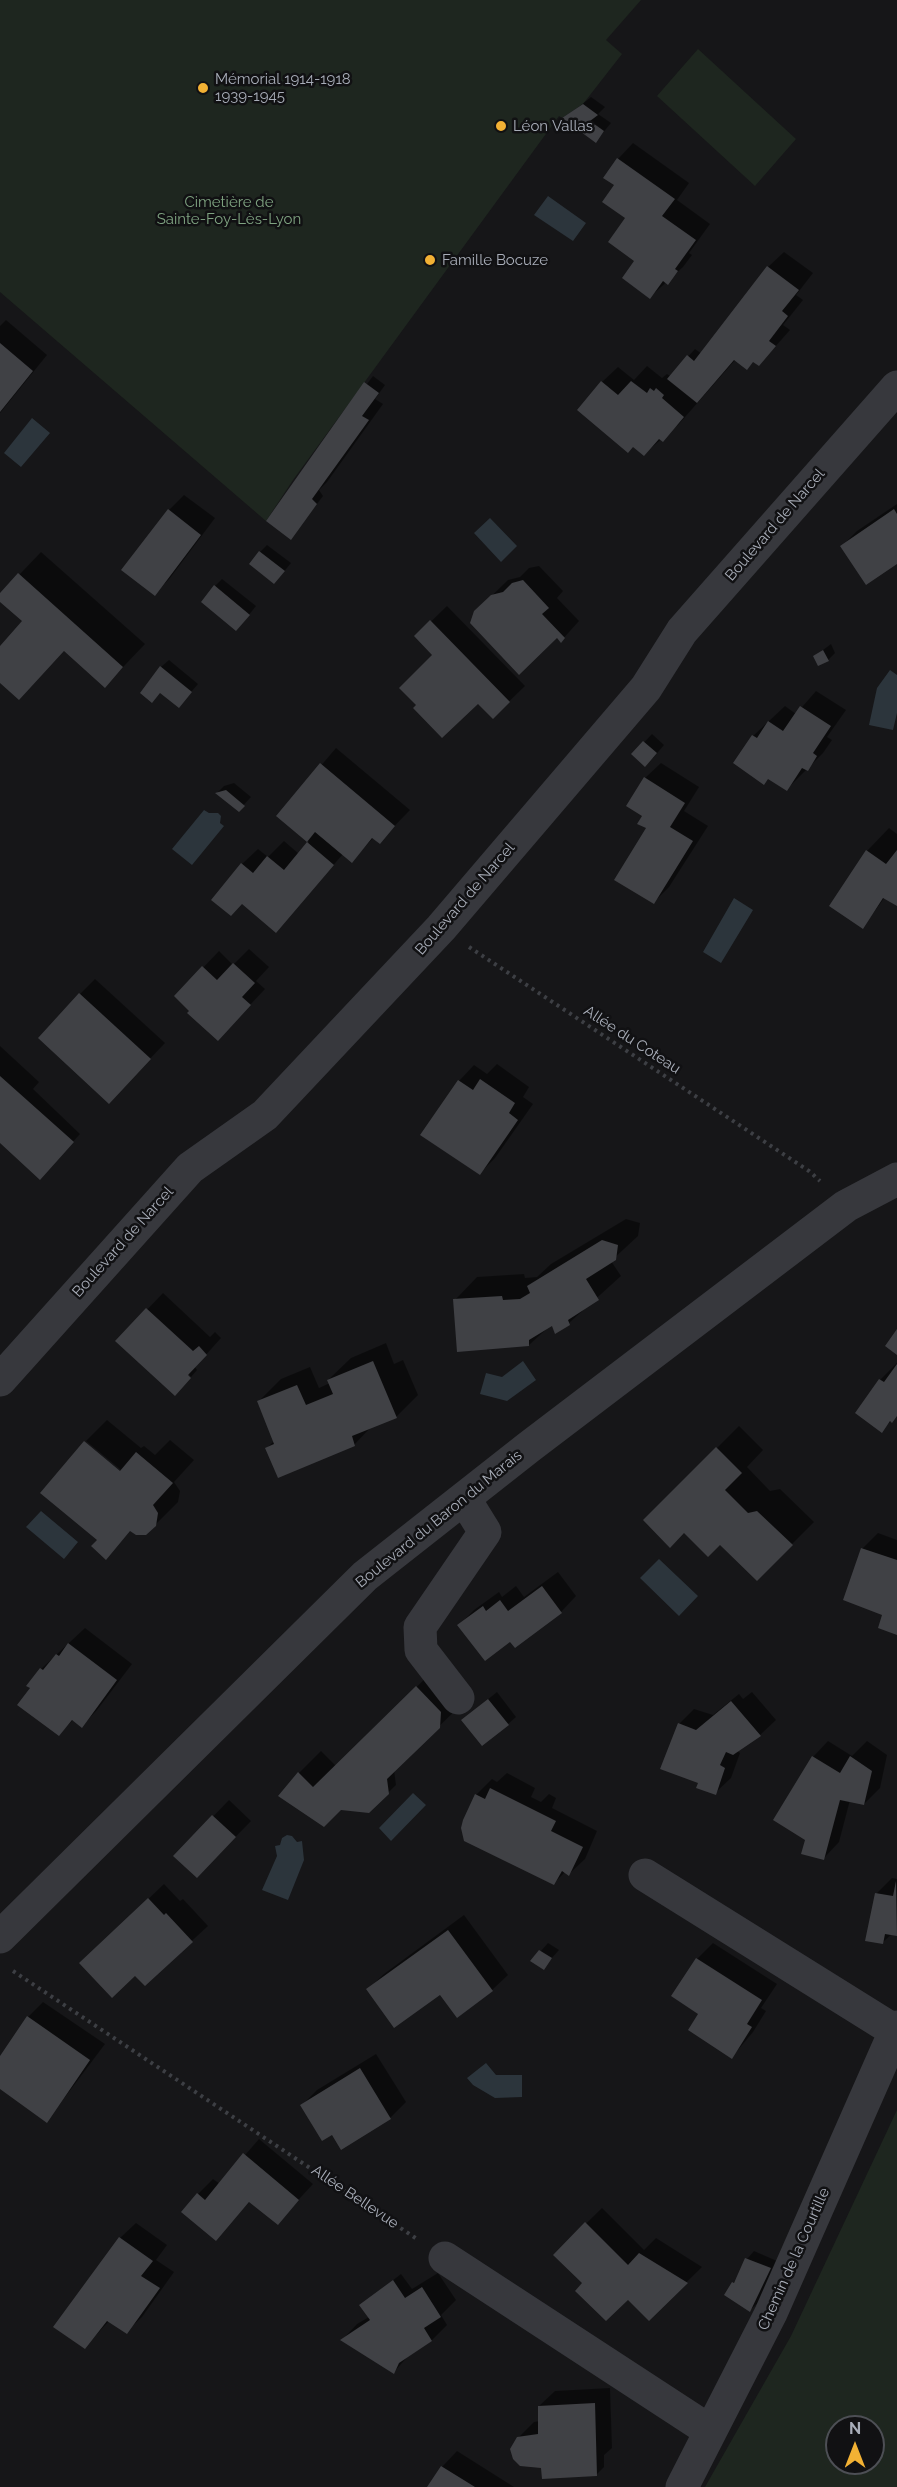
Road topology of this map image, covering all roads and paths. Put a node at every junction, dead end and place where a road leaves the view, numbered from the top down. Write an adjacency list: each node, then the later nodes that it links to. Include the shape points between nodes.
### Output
1 (897, 387): 2 (street, Boulevard de Narcel, via 681,631 646,688)
2 (441, 928): 4 (path, Allée du Coteau); 5 (street, Boulevard de Narcel, via 265,1114 190,1168)
3 (897, 1179): 6 (street, Boulevard du Baron du Marais, via 846,1206)
4 (819, 1180)
5 (0, 1380)
6 (464, 1498): 7 (street, via 485,1532 420,1627 421,1650); 9 (street, Boulevard du Baron du Marais, via 365,1576)
7 (458, 1698)
8 (645, 1875): 11 (street)
9 (0, 1937)
10 (10, 1969): 12 (path, Allée Bellevue)
11 (896, 2029): 13 (street, Chemin de la Courtille, via 771,2313)
12 (445, 2258): 13 (street)
13 (710, 2431): 14 (street, Chemin de la Courtille)
14 (682, 2487)

